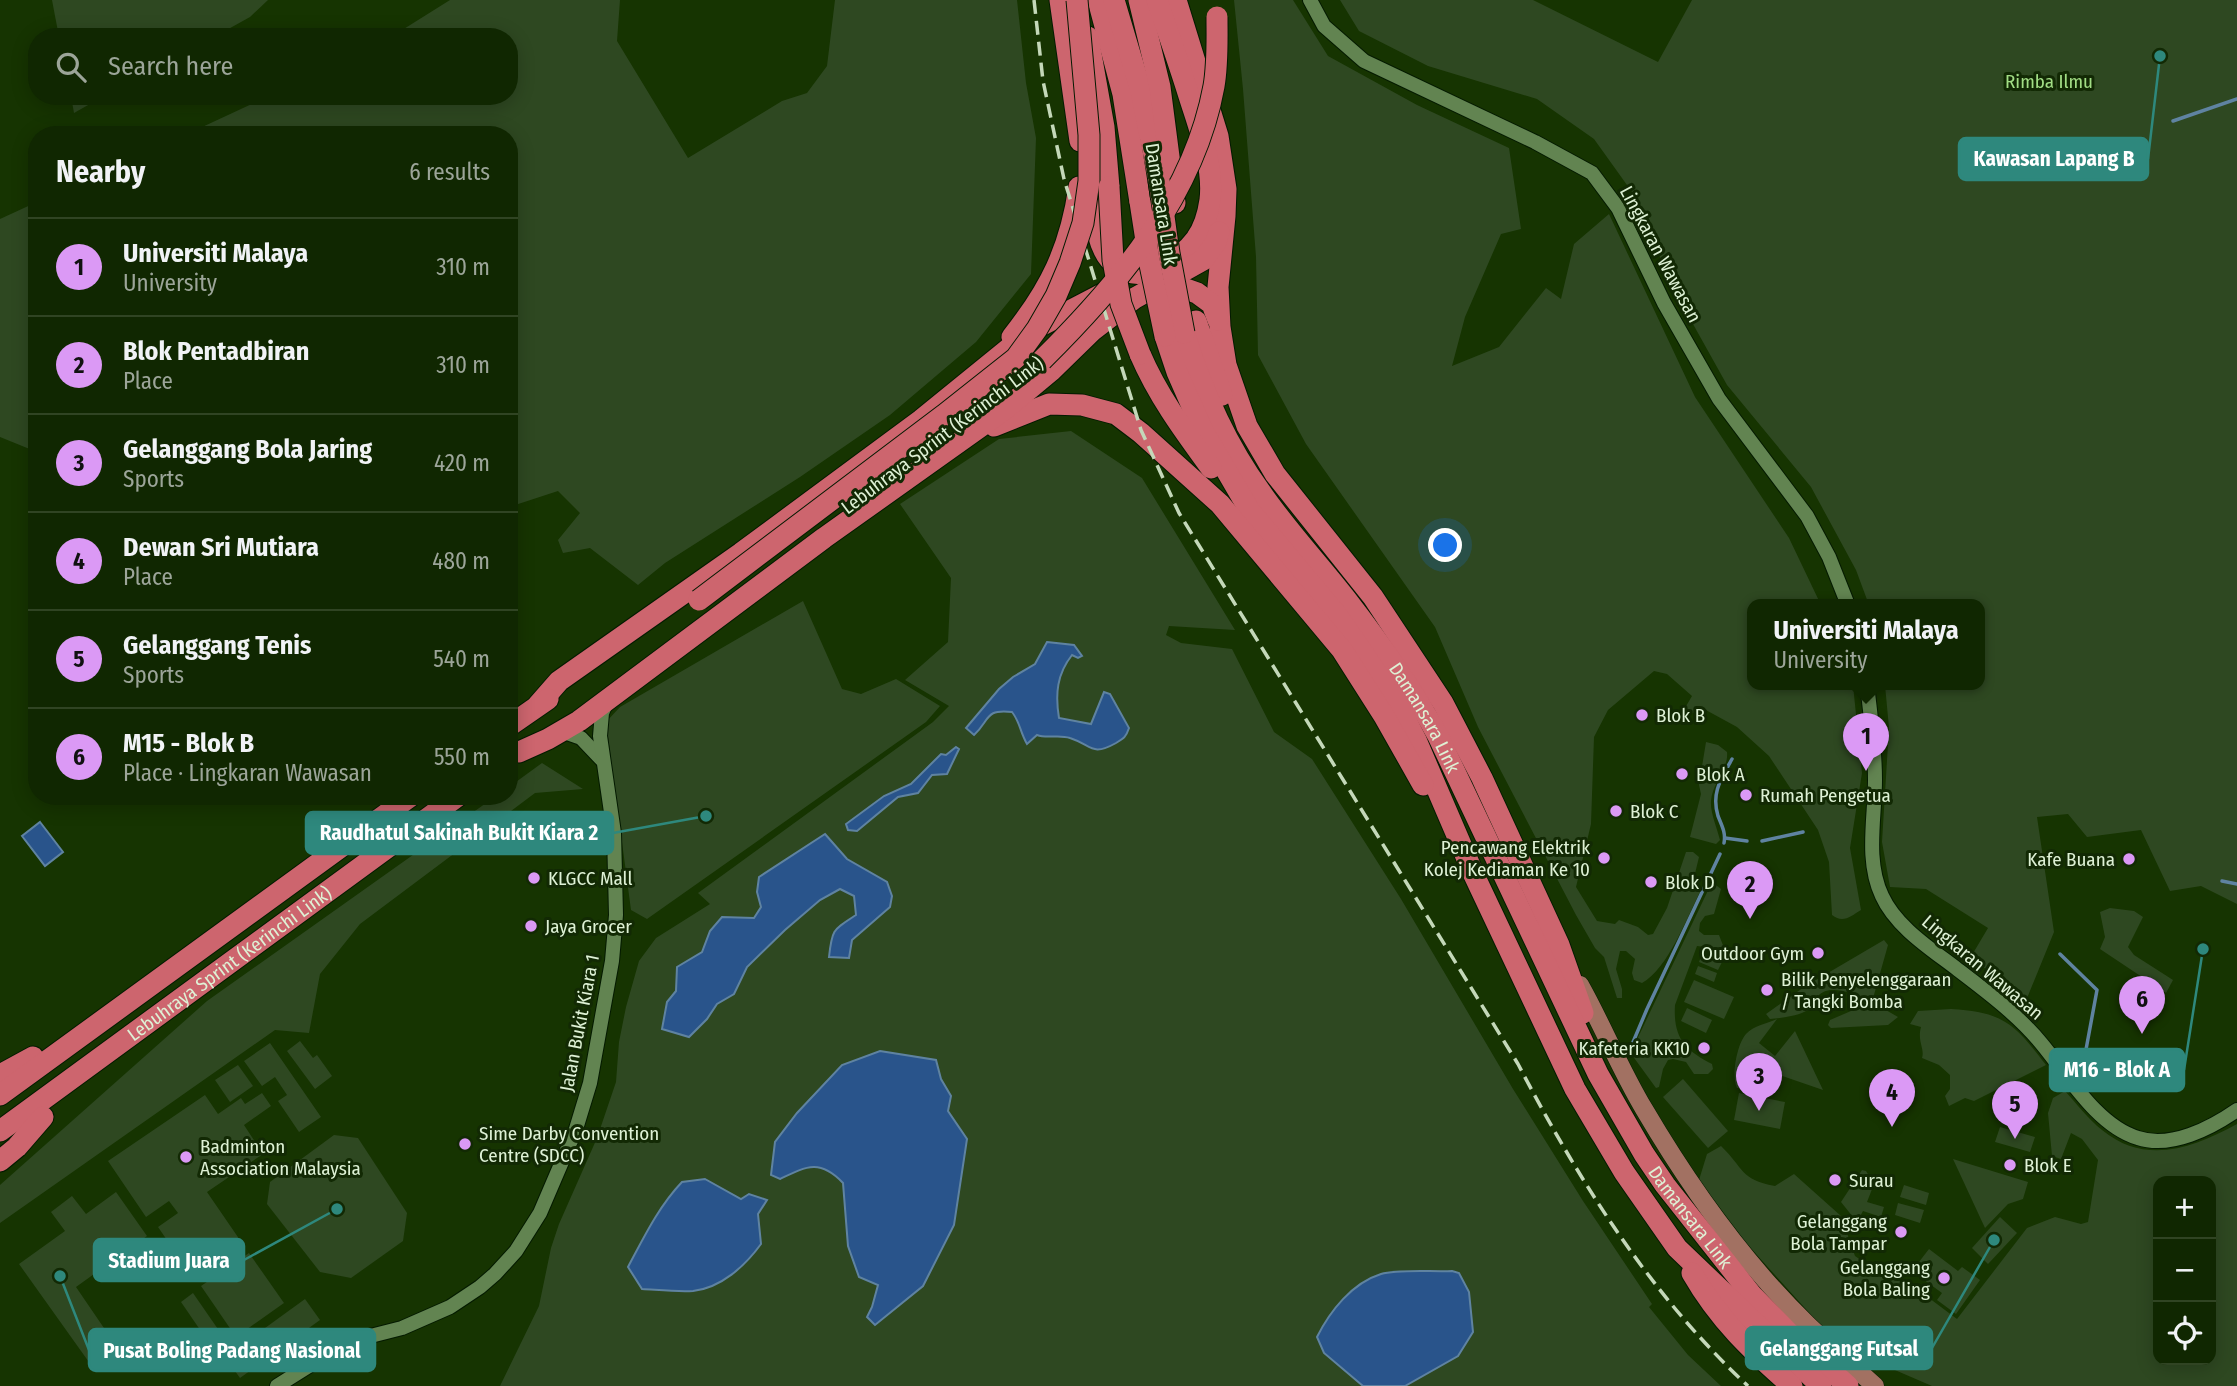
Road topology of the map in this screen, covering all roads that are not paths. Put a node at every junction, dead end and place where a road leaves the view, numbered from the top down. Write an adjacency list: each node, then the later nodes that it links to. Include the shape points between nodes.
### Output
1 (1060, 0): 15 (highway, via 1081,152 1077,197 1069,237 1046,291)
2 (1077, 0): 6 (highway, via 1097,233 1118,267 1137,274 1169,262 1195,240 1205,224 1210,199 1209,171 1198,127); 18 (highway, bridge, via 1104,127 1113,260 1121,304 1152,383 1220,479); 21 (highway, Lebuhraya Sprint (Kerinchi Link), bridge, via 1089,181 1083,223 1070,262 1037,330 1016,358)
3 (1098, 0): 13 (highway, Damansara Link, bridge, via 1123,94 1149,260)
4 (1114, 0): 13 (highway, Damansara Link, bridge, via 1141,91)
5 (1139, 0): 13 (highway, via 1160,87 1175,205)
6 (1157, 0)
7 (1176, 0): 10 (highway, via 1218,136)
8 (1215, 0): 21 (highway, Lebuhraya Sprint (Kerinchi Link), bridge, via 1213,87 1181,184 1155,228 1084,318 1042,360 989,402)
9 (1310, 0): 20 (street, Lingkaran Wawasan, via 1324,26 1364,61 1592,173 1618,208 1664,303 1719,399 1807,516)
10 (1226, 189): 11 (highway, via 1216,242 1203,260); 12 (highway, via 1218,287)
11 (1166, 282): 12 (highway, via 1212,304); 14 (highway, via 1112,289); 16 (highway, via 1135,298 1092,331)
12 (1220, 327): 22 (highway, via 1226,365 1247,426 1276,474)
13 (1182, 330): 18 (highway, Damansara Link, via 1177,372 1202,429); 19 (highway, via 1214,377 1257,462); 25 (highway, Damansara Link, via 1213,411 1260,492 1348,601)
14 (1029, 332): 15 (highway); 16 (highway, via 1048,333 1060,344)
15 (993, 361): 26 (highway, via 741,553 559,681)
16 (1051, 371): 17 (highway)
17 (960, 442): 24 (highway); 34 (highway, via 1049,404 1082,405 1116,414 1141,433 1220,504 1342,650)
18 (1250, 511): 34 (highway, Damansara Link, via 1337,615 1396,701)
19 (1342, 573): 22 (highway); 25 (highway, via 1405,667)
20 (1846, 599)
21 (702, 607): 26 (highway, Lebuhraya Sprint (Kerinchi Link)); 29 (highway, Lebuhraya Sprint (Kerinchi Link))
22 (1384, 614): 35 (highway, via 1443,703)
23 (1868, 690): 41 (street, Lingkaran Wawasan, via 1875,755 1874,871 1896,918 2022,1023 2083,1096 2126,1133 2158,1141 2178,1138)
24 (608, 699): 28 (highway); 31 (street, Jalan Bukit Kiara 1, via 601,723)
25 (1418, 699): 38 (highway, Damansara Link)
26 (538, 705): 27 (highway, Lebuhraya Sprint (Kerinchi Link))
27 (518, 719)
28 (561, 732): 30 (highway); 31 (street, via 581,738)
29 (518, 752)
30 (518, 753)
31 (603, 761): 47 (street, Jalan Bukit Kiara 1, via 614,833 612,961 590,1083 540,1213 516,1251 495,1273 450,1307 402,1328 347,1342)
32 (399, 805): 36 (highway, Lebuhraya Sprint (Kerinchi Link))
33 (446, 805): 37 (highway, Lebuhraya Sprint (Kerinchi Link))
34 (1474, 875): 46 (highway, Damansara Link, via 1575,1089 1623,1172)
35 (1559, 945): 38 (highway, via 1588,1028); 51 (main road, via 1642,1107 1678,1164 1755,1266 1807,1324)
36 (114, 1012): 39 (highway); 40 (highway, Lebuhraya Sprint (Kerinchi Link))
37 (149, 1024): 42 (highway, via 127,1048); 43 (highway, Lebuhraya Sprint (Kerinchi Link))
38 (1598, 1074): 50 (highway, Damansara Link, via 1665,1185 1720,1256 1791,1335)
39 (0, 1076)
40 (0, 1095)
41 (2237, 1110)
42 (43, 1117): 44 (highway); 45 (highway)
43 (0, 1131)
44 (0, 1146)
45 (0, 1161)
46 (1677, 1248): 48 (highway, via 1705,1297 1742,1342); 49 (highway, Damansara Link)
47 (277, 1386)
48 (1791, 1386)
49 (1822, 1386)
50 (1848, 1386)
51 (1875, 1386)

